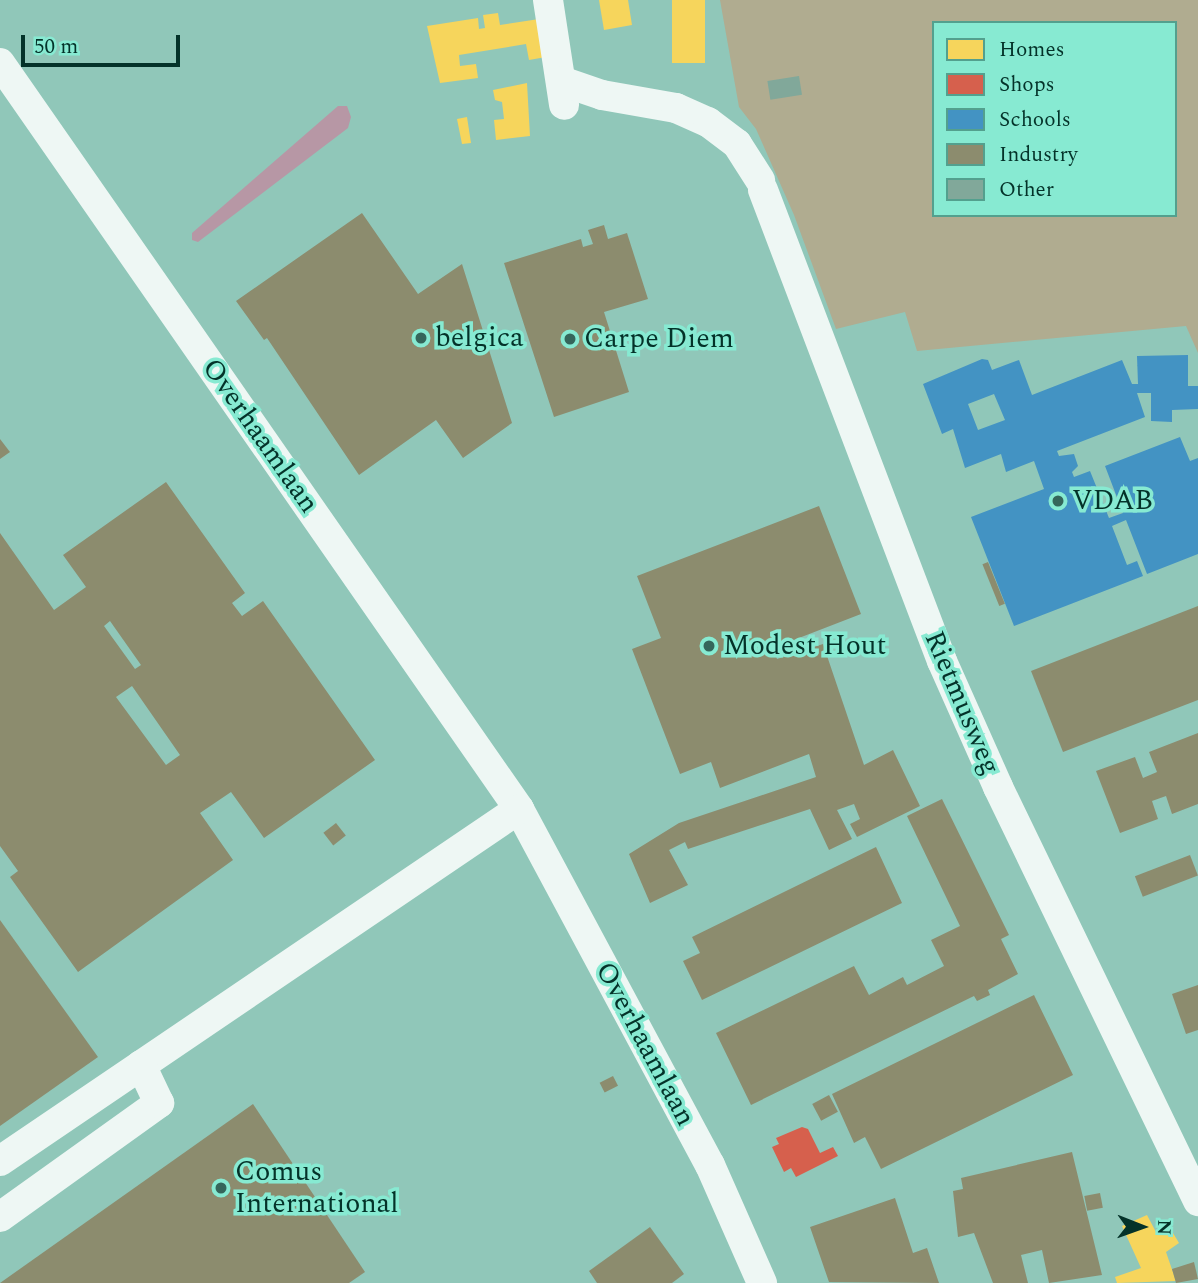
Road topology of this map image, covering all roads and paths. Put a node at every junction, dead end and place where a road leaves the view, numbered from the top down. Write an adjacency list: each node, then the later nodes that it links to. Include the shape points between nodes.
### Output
1 (548, 0): 6 (street, Rietmusweg, via 562,93 676,108 708,122 737,144 761,185 942,661)
2 (0, 63): 3 (street, Overhaamlaan)
3 (519, 809): 4 (street); 8 (street, Overhaamlaan, via 710,1164)
4 (141, 1065): 5 (street); 7 (street, via 159,1103)
5 (0, 1161)
6 (1198, 1201)
7 (0, 1217)
8 (762, 1283)

